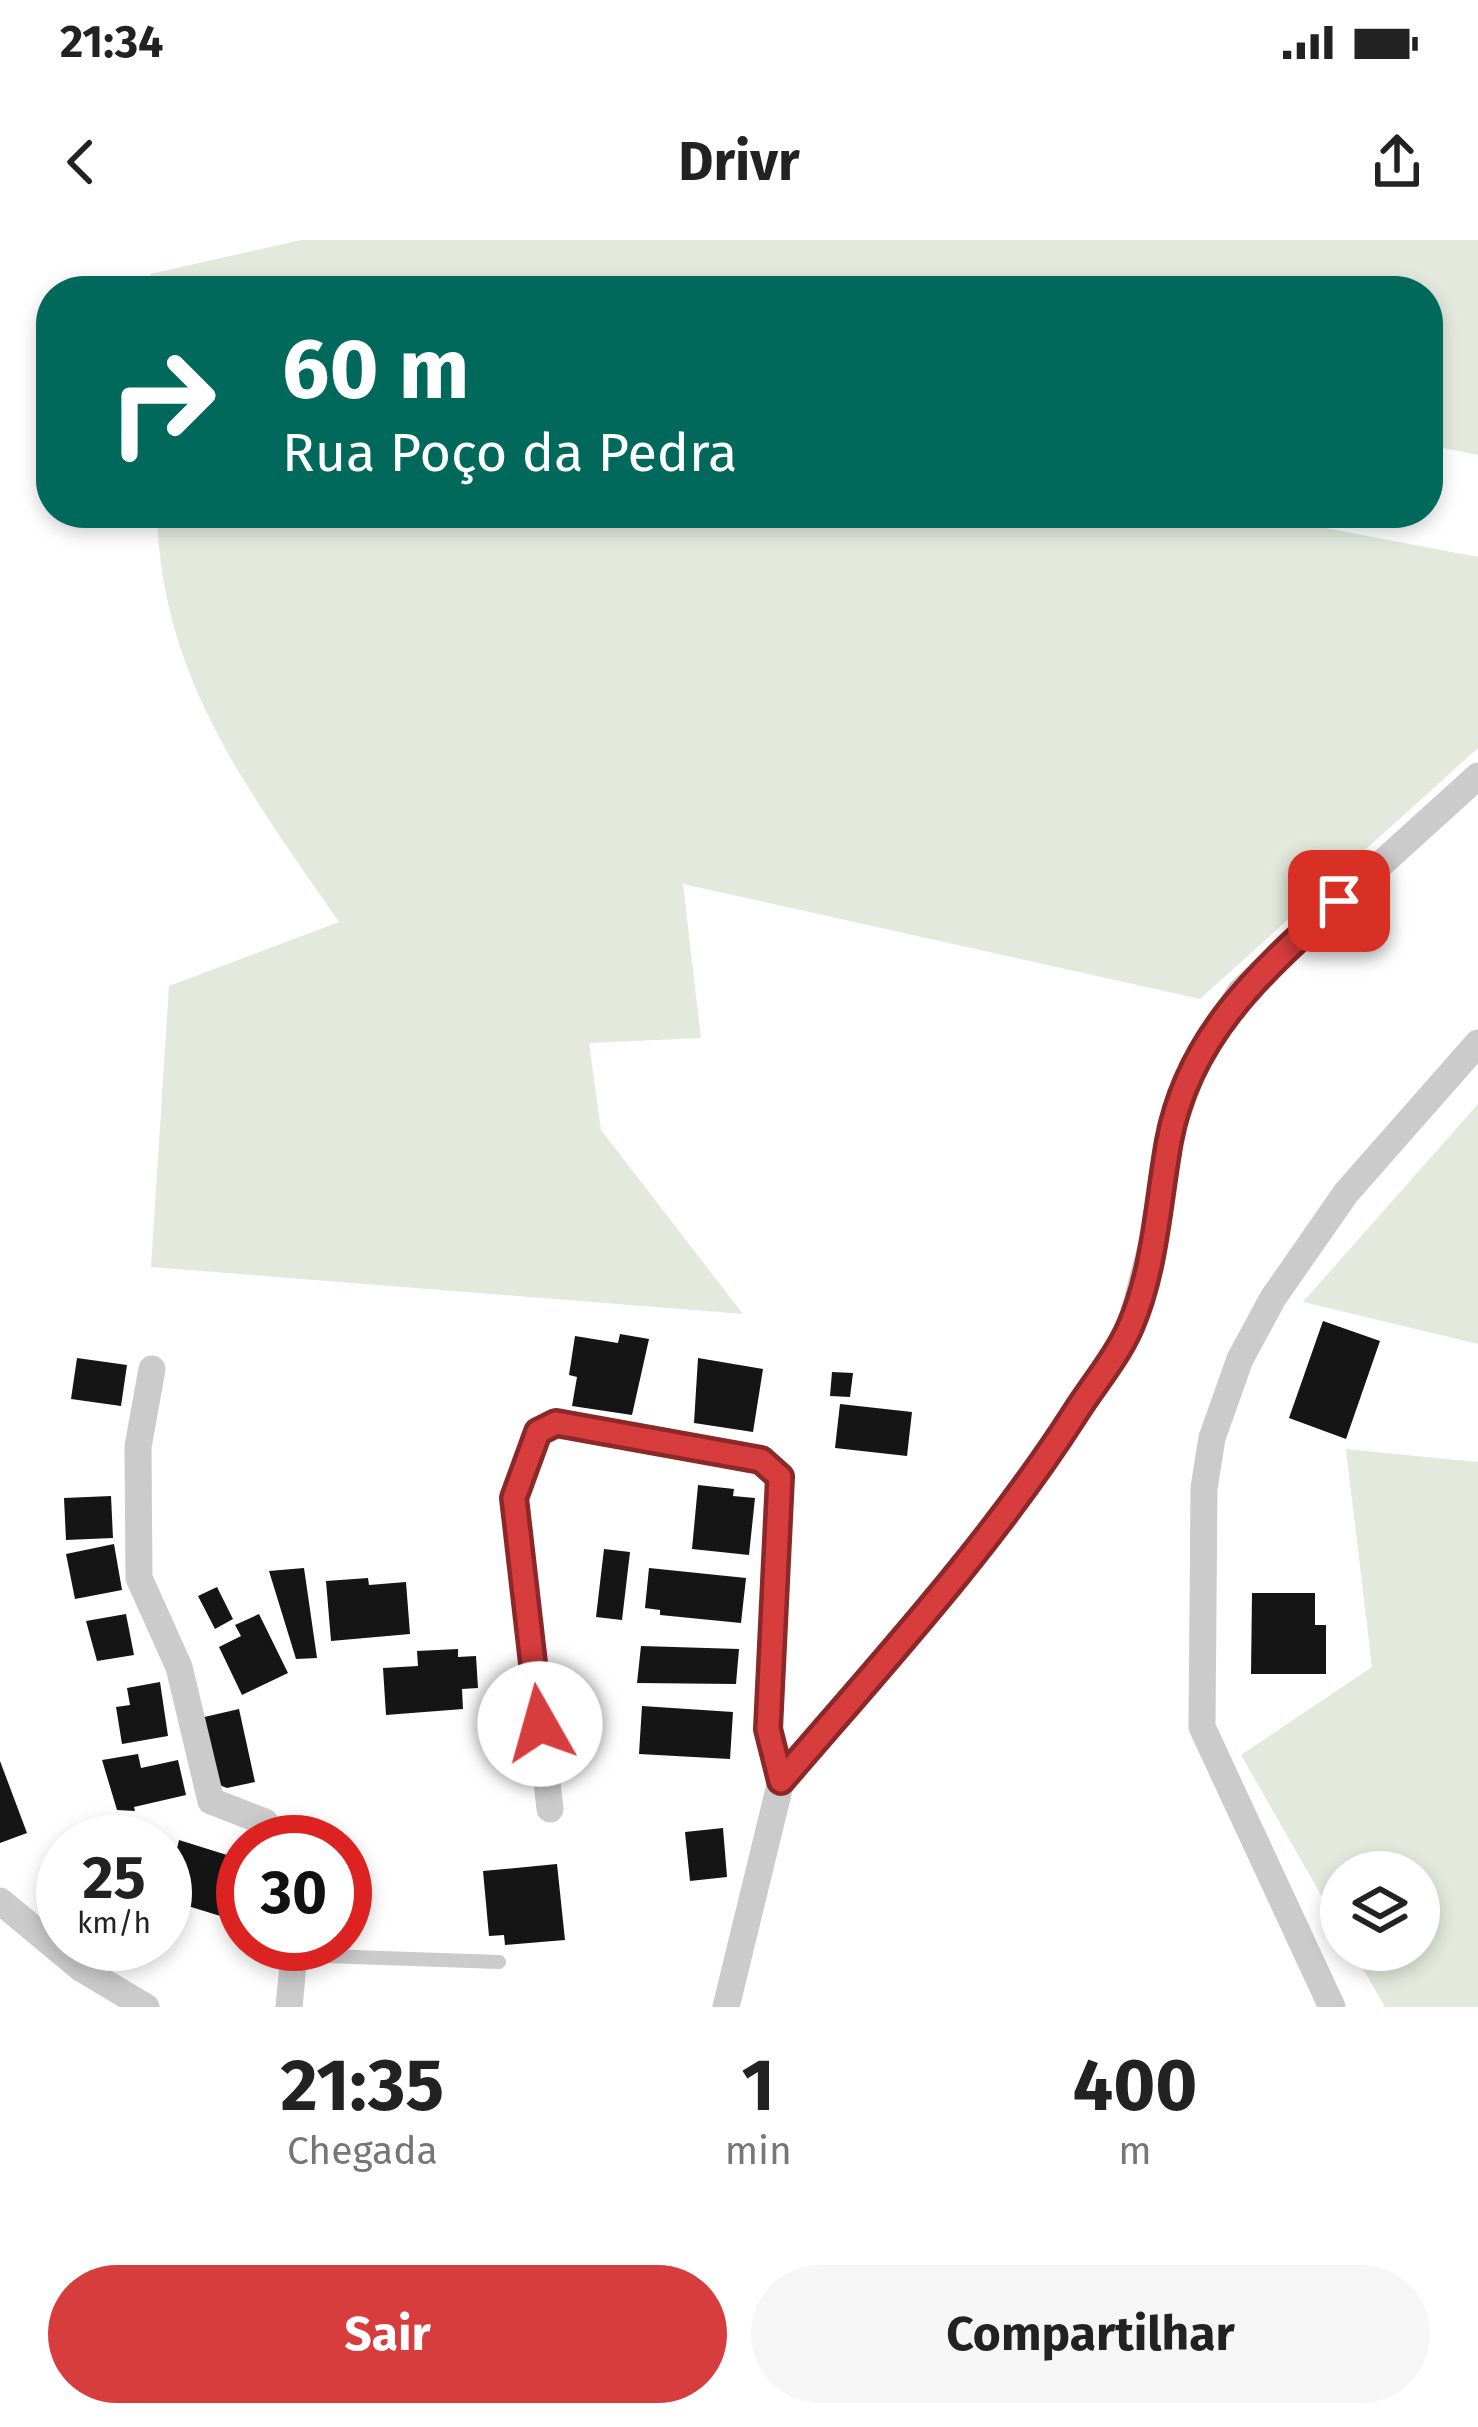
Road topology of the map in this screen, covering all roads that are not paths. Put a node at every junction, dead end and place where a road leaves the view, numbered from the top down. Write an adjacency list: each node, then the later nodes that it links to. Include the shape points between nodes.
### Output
1 (1478, 776): 4 (street, via 1240,992 1193,1068 1170,1136 1130,1328 1052,1450 945,1591)
2 (1478, 1043): 14 (street, via 1346,1193 1274,1298 1240,1359 1204,1488 1202,1727)
3 (152, 1369): 6 (street, via 138,1447 139,1578 179,1666 211,1801)
4 (781, 1781): 5 (street, via 768,1729 780,1477 761,1460 556,1423 538,1432 514,1498); 13 (street)
5 (550, 1809)
6 (247, 1815)
7 (0, 1900): 11 (street, via 82,1969)
8 (372, 1954): 9 (lane)
9 (499, 1962)
10 (293, 1971): 12 (street)
11 (146, 2007)
12 (289, 2007)
13 (726, 2007)
14 (1332, 2007)

